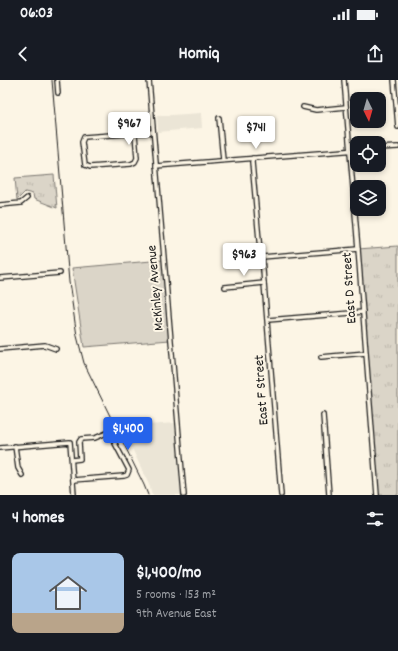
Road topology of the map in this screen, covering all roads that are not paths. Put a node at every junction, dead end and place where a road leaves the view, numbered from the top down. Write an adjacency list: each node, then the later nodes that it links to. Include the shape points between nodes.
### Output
1 (57, 80): 5 (street)
2 (149, 80): 10 (street, McKinley Avenue)
3 (344, 80): 7 (street, East D Street)
4 (394, 80): 9 (street)
5 (58, 93)
6 (303, 107): 7 (street, via 316,110)
7 (346, 108): 14 (street, East D Street)
8 (219, 118): 16 (street)
9 (398, 127)
10 (153, 132): 11 (street); 17 (street, McKinley Avenue)
11 (135, 134): 11 (street, via 83,138 84,162 90,167 135,162)
12 (398, 146): 13 (street)
13 (386, 147)
14 (349, 151): 15 (street); 20 (street, East D Street)
15 (253, 158): 16 (street); 21 (street, East F Street)
16 (223, 160): 17 (street)
17 (156, 166): 40 (street, McKinley Avenue)
18 (27, 198): 19 (street, via 21,203)
19 (0, 205)
20 (358, 249): 21 (street); 27 (street, East D Street)
21 (262, 256): 22 (street); 25 (street, East F Street)
22 (229, 258)
23 (60, 273): 24 (street)
24 (0, 278)
25 (264, 283): 26 (street); 28 (street, East F Street)
26 (225, 286)
27 (363, 312): 28 (street); 31 (street, East D Street)
28 (268, 320): 41 (street, East F Street)
29 (0, 349): 30 (street, via 45,345)
30 (56, 349)
31 (366, 353): 32 (street); 44 (street, East D Street)
32 (321, 357)
33 (322, 416): 42 (street)
34 (15, 446): 35 (street); 36 (street, via 70,442); 37 (street, via 18,468)
35 (0, 448)
36 (72, 460): 38 (street); 38 (street, via 80,459 81,439 95,438 110,432 129,470 128,474 120,476)
37 (22, 475)
38 (73, 480): 39 (street)
39 (74, 495)
40 (184, 495)
41 (281, 495)
42 (329, 495)
43 (372, 495): 44 (street)
44 (377, 495)

